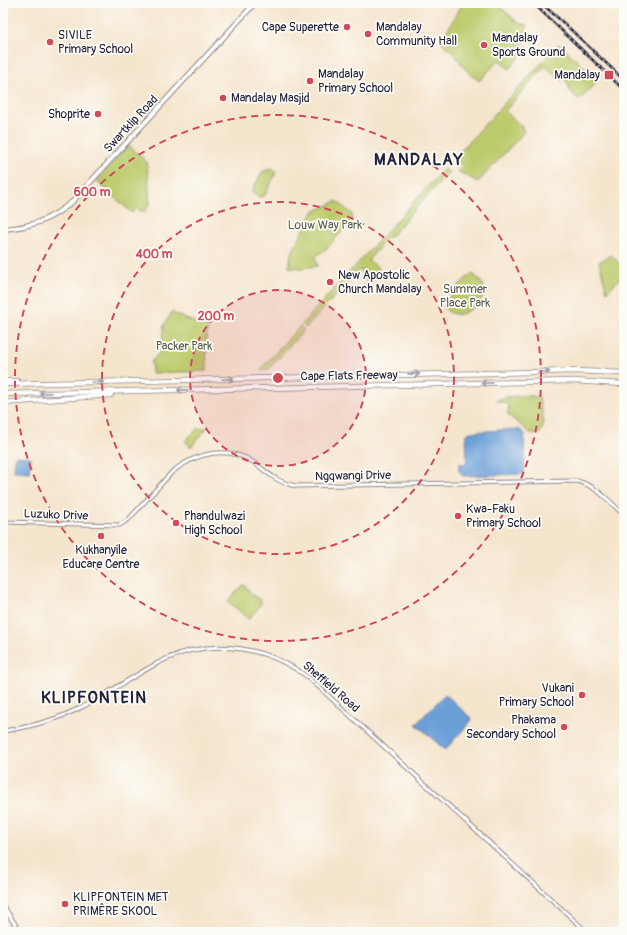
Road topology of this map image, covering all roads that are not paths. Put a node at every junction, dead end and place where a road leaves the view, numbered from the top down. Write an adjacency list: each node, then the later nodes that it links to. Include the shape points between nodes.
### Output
1 (254, 3): 2 (main road, Swartklip Road, via 72,202 57,214 42,221 29,226)
2 (3, 229)
3 (624, 373): 5 (highway, Cape Flats Freeway, one-way to 3, via 576,371)
4 (3, 381): 5 (highway)
5 (78, 382): 6 (highway, Cape Flats Freeway)
6 (3, 384)
7 (624, 384): 8 (highway, Cape Flats Freeway, one-way to 8, via 573,381)
8 (140, 391): 9 (highway, Cape Flats Freeway, one-way to 9); 10 (highway)
9 (3, 394)
10 (3, 403)
11 (624, 515): 13 (street, Ngqwangi Drive, via 596,490 577,481 296,486 278,481 246,459 218,453 200,456 180,465 126,522)
12 (3, 522): 13 (street, Luzuko Drive)
13 (108, 526)
14 (3, 732): 17 (street, Sheffield Road, via 74,711 179,654 221,647 263,654 290,665 310,679)
15 (3, 906): 16 (main road)
16 (20, 932)
17 (586, 932)

